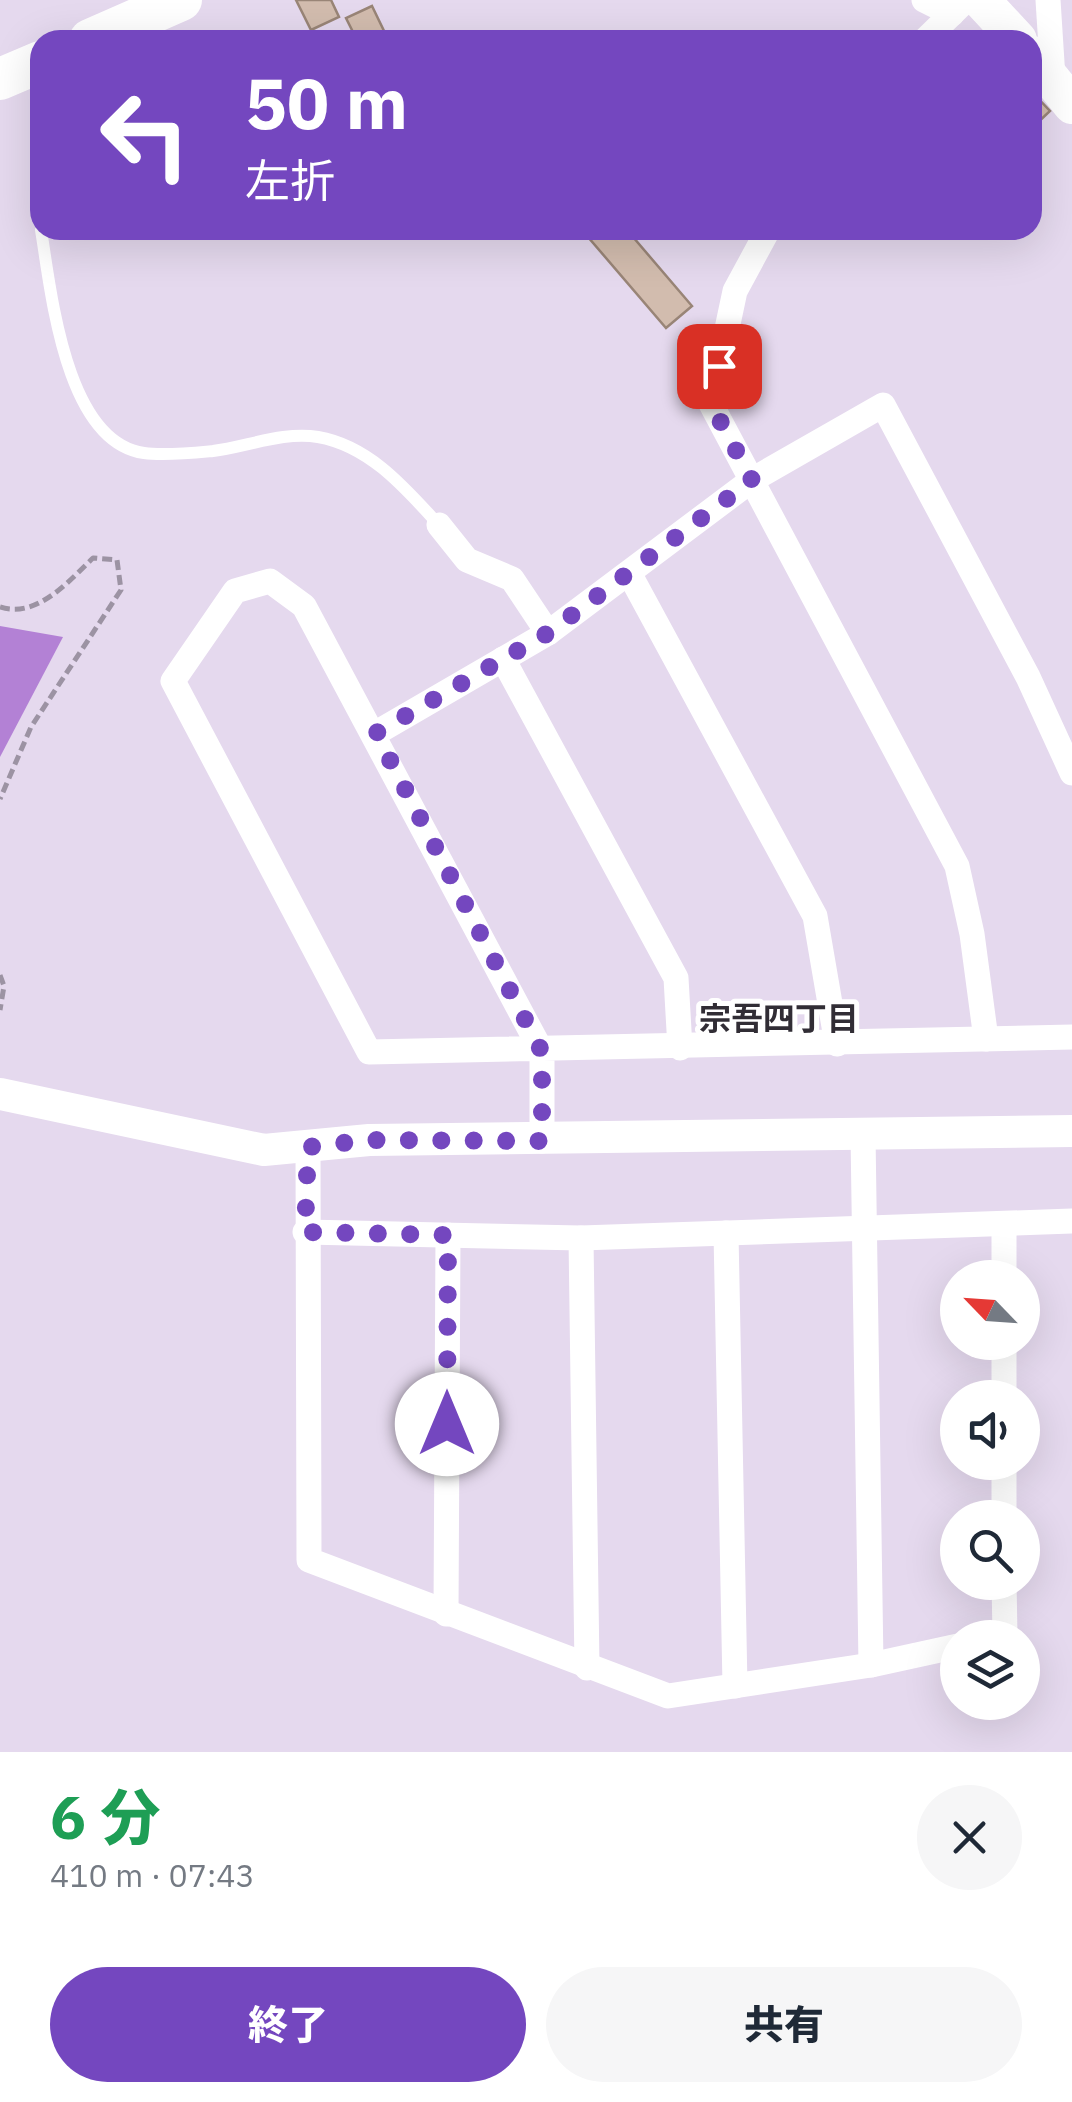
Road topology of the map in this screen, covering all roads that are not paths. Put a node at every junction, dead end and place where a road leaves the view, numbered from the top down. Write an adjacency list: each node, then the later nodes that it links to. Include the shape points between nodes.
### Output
1 (181, 0): 5 (highway)
2 (924, 0): 4 (street)
3 (1048, 0): 8 (street)
4 (966, 5): 6 (street); 7 (main road)
5 (113, 30)
6 (936, 30)
7 (1003, 30)
8 (1052, 79)
9 (43, 240): 12 (lane, via 70,372 94,421 111,436 145,454 321,437 368,457)
10 (762, 240): 11 (street, via 735,290 711,404)
11 (752, 480): 13 (street); 17 (street, via 883,406); 19 (street, via 957,866)
12 (440, 525): 14 (street, via 467,560 512,579)
13 (629, 573): 14 (street); 20 (street, via 815,916)
14 (548, 633): 15 (street)
15 (503, 659): 16 (street); 21 (street, via 676,978)
16 (376, 733): 22 (street); 22 (street, via 304,606 270,581 235,591 173,681 369,1052)
17 (1072, 773)
18 (1072, 1038): 19 (street)
19 (986, 1039): 20 (street)
20 (837, 1044): 21 (street)
21 (680, 1048): 22 (street)
22 (542, 1052): 26 (street)
23 (0, 1094): 27 (street, via 264,1150)
24 (1072, 1131): 25 (street)
25 (863, 1135): 26 (street); 30 (street)
26 (542, 1141): 27 (street, via 369,1140)
27 (308, 1147): 31 (street)
28 (1072, 1221): 29 (street)
29 (1004, 1224): 30 (street); 35 (street)
30 (864, 1228): 32 (street); 38 (street)
31 (305, 1232): 33 (street); 36 (street, via 309,1560)
32 (726, 1233): 34 (street); 40 (street)
33 (448, 1235): 34 (street); 36 (street)
34 (581, 1238): 39 (street)
35 (1004, 1260)
36 (446, 1614): 39 (street)
37 (940, 1650): 38 (street)
38 (871, 1666): 40 (street)
39 (587, 1668): 40 (street, via 668,1696)
40 (735, 1686)

